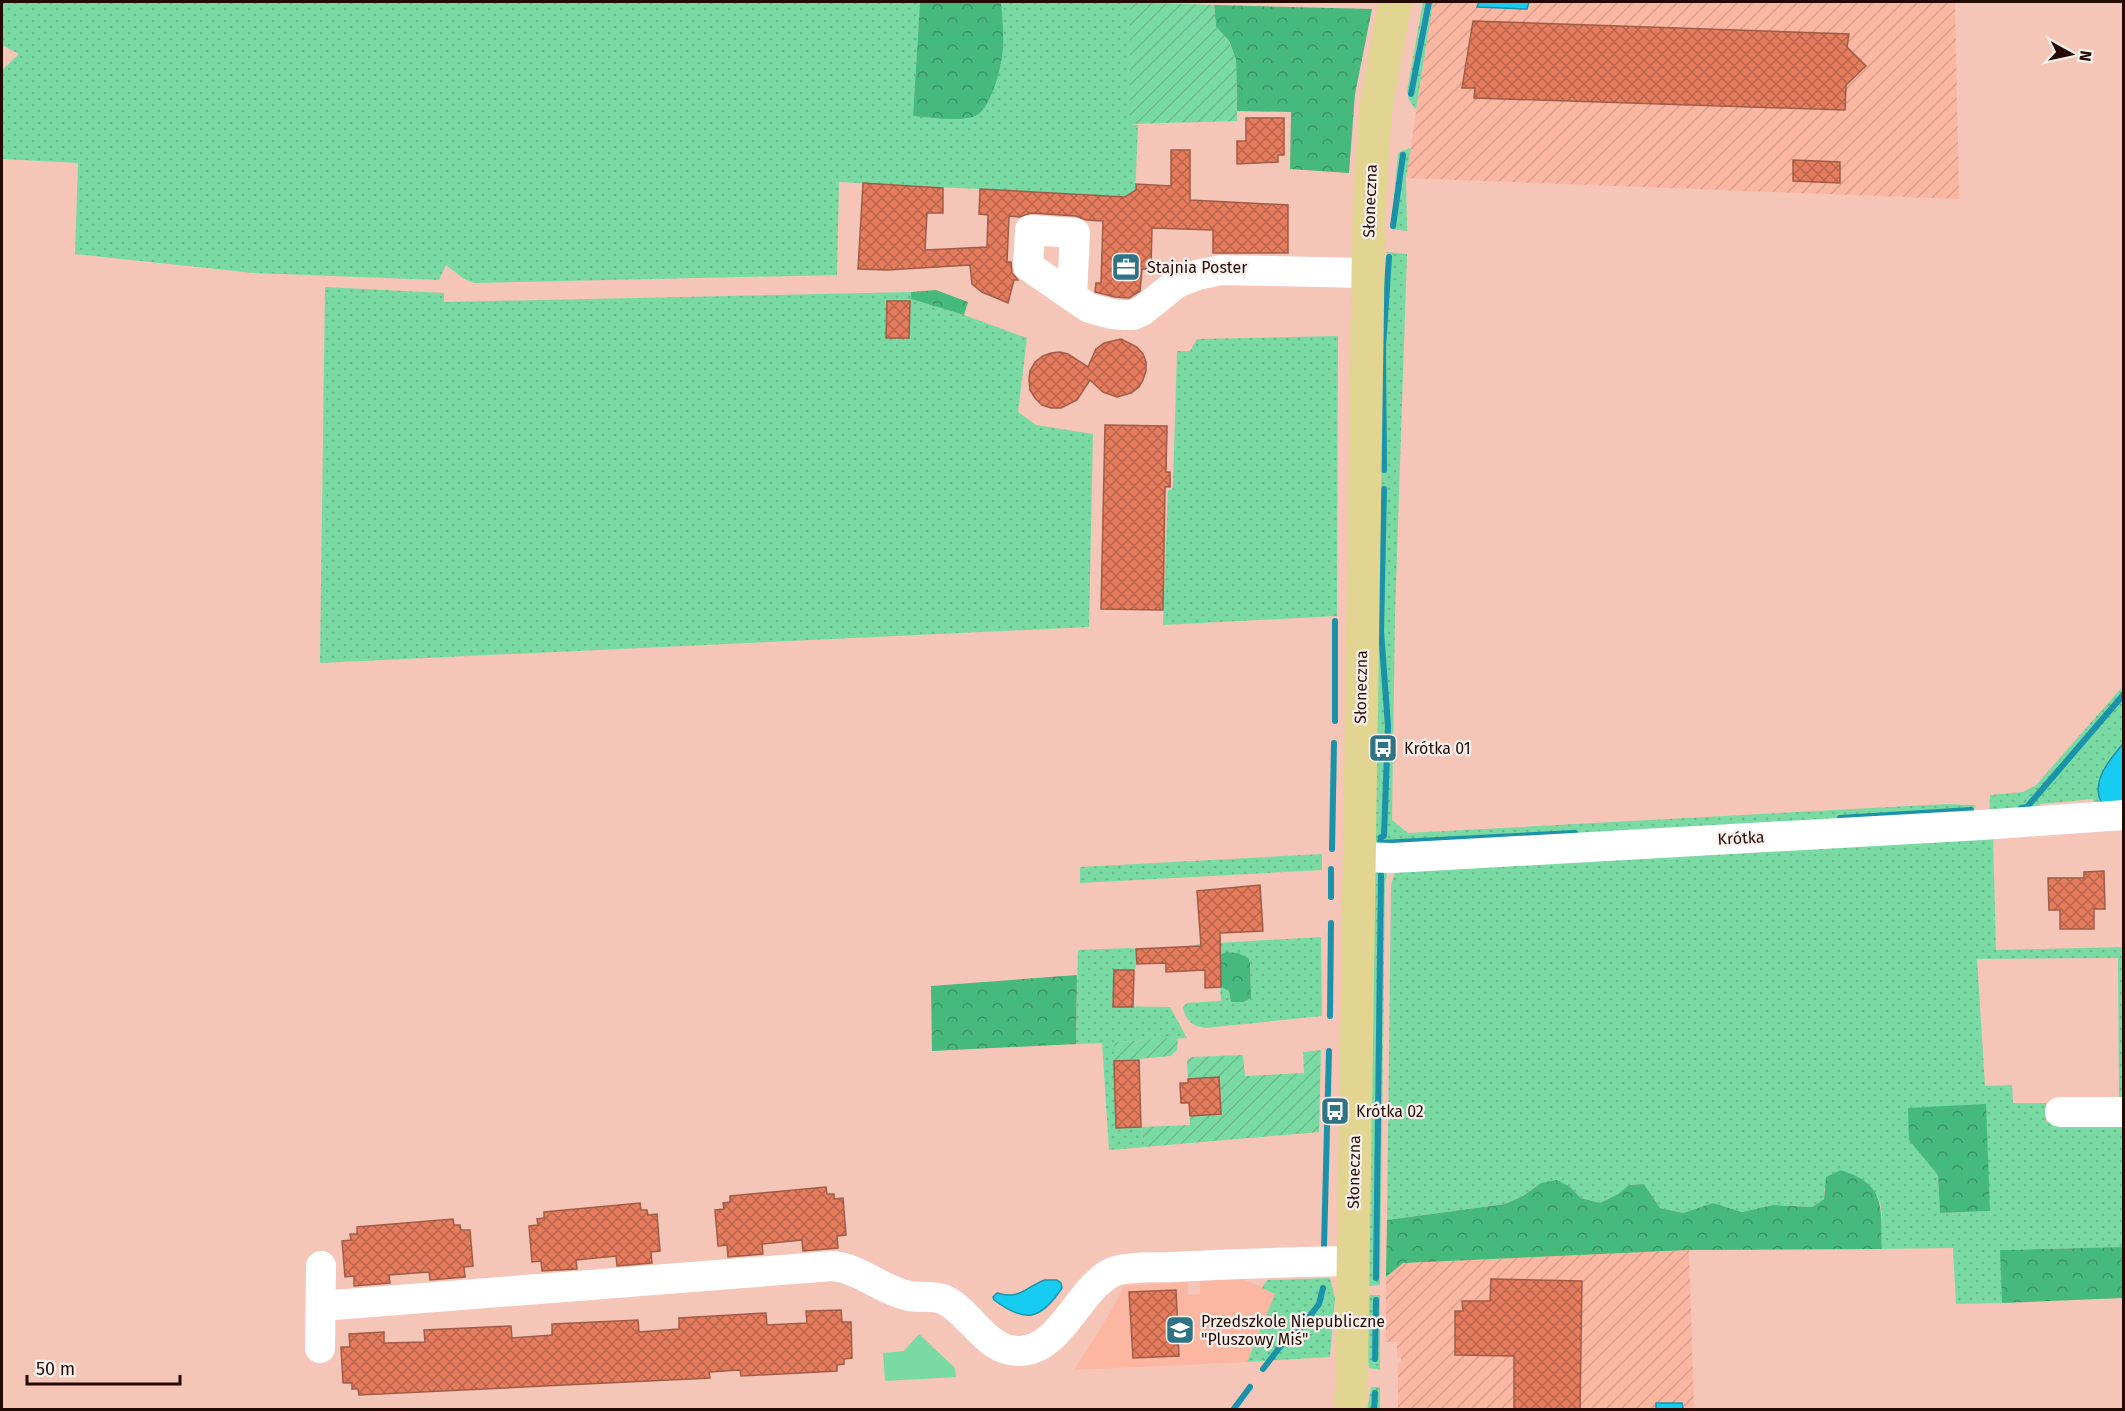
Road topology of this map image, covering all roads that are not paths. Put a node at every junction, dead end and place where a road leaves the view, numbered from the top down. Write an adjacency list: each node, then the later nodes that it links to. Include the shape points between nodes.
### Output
1 (1395, 2): 2 (main road, Słoneczna, via 1374,127)
2 (1367, 273): 3 (street, via 1221,270 1177,283 1133,315 1089,308); 5 (main road, Słoneczna)
3 (1071, 295)
4 (2124, 815): 5 (street, Krótka)
5 (1358, 857): 8 (main road, Słoneczna)
6 (2060, 1112): 7 (street)
7 (2124, 1112)
8 (1353, 1261): 10 (street, via 1114,1271 1100,1281 1052,1335 1036,1348 1021,1351 996,1345 944,1300 897,1292 855,1271 833,1266); 12 (main road, Słoneczna)
9 (321, 1266): 10 (street)
10 (321, 1306): 11 (street)
11 (320, 1348)
12 (1351, 1410)

